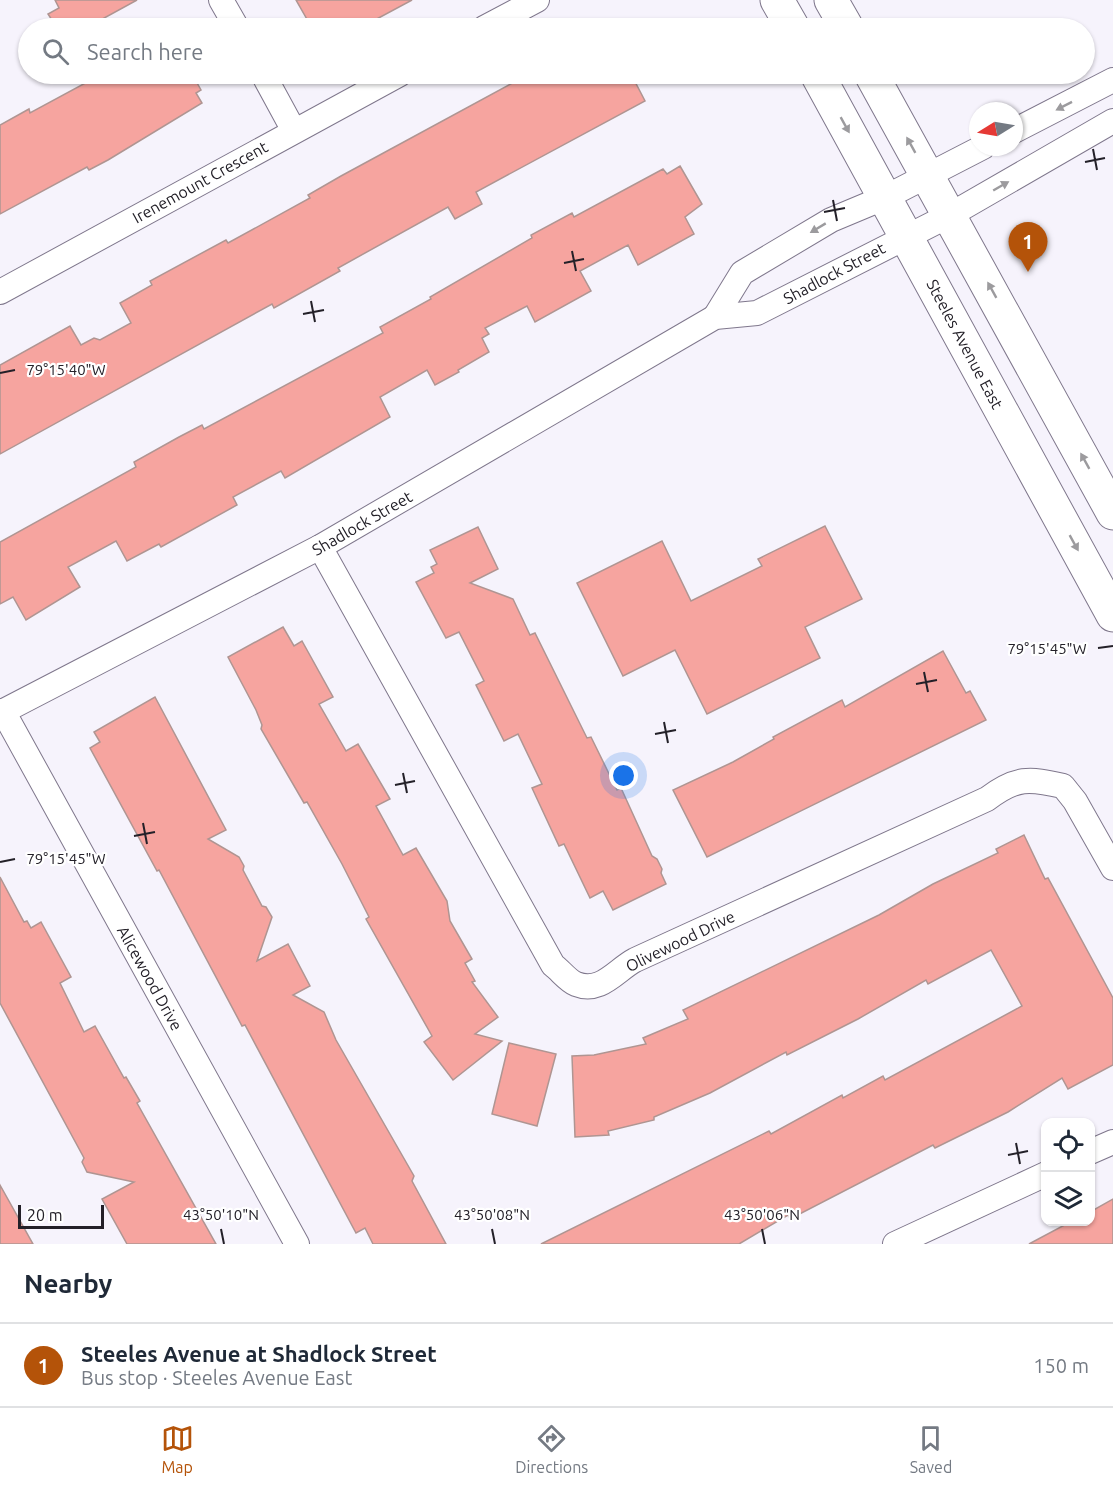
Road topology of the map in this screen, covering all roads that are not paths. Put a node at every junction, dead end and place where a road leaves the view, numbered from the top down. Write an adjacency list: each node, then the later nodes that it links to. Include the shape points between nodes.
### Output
1 (221, 0): 5 (street)
2 (537, 0): 6 (street)
3 (777, 0): 7 (main road)
4 (831, 0): 8 (main road)
5 (231, 18)
6 (503, 18)
7 (787, 18)
8 (841, 18)
9 (1113, 80): 15 (street, one-way to 15)
10 (268, 84): 16 (street)
11 (381, 84): 16 (street, Irenemount Crescent)
12 (823, 84): 19 (main road, Steeles Avenue East, one-way to 19)
13 (877, 84): 18 (main road, one-way to 13)
14 (1113, 121): 20 (street, Shadlock Street, one-way to 14)
15 (1023, 126)
16 (294, 131): 22 (street, Irenemount Crescent)
17 (969, 154): 18 (street, Shadlock Street)
18 (928, 175): 19 (street, Shadlock Street); 20 (main road)
19 (886, 197): 21 (main road, Steeles Avenue East); 23 (street, Shadlock Street, one-way to 23, via 831,220 742,273)
20 (950, 215): 21 (street, Shadlock Street); 24 (main road, one-way to 20)
21 (906, 235): 23 (street, Shadlock Street, via 757,313); 26 (main road, Steeles Avenue East, one-way to 26)
22 (0, 292)
23 (715, 317): 25 (street, Shadlock Street)
24 (1113, 513)
25 (320, 548): 27 (street, Shadlock Street); 28 (street, Olivewood Drive, via 553,965 574,984 604,983 635,960 1028,778 1064,786)
26 (1113, 615)
27 (2, 712): 32 (street, Alicewood Drive)
28 (1113, 868)
29 (1113, 1142): 30 (street)
30 (1095, 1150)
31 (1041, 1176): 33 (street)
32 (297, 1244)
33 (895, 1244)

